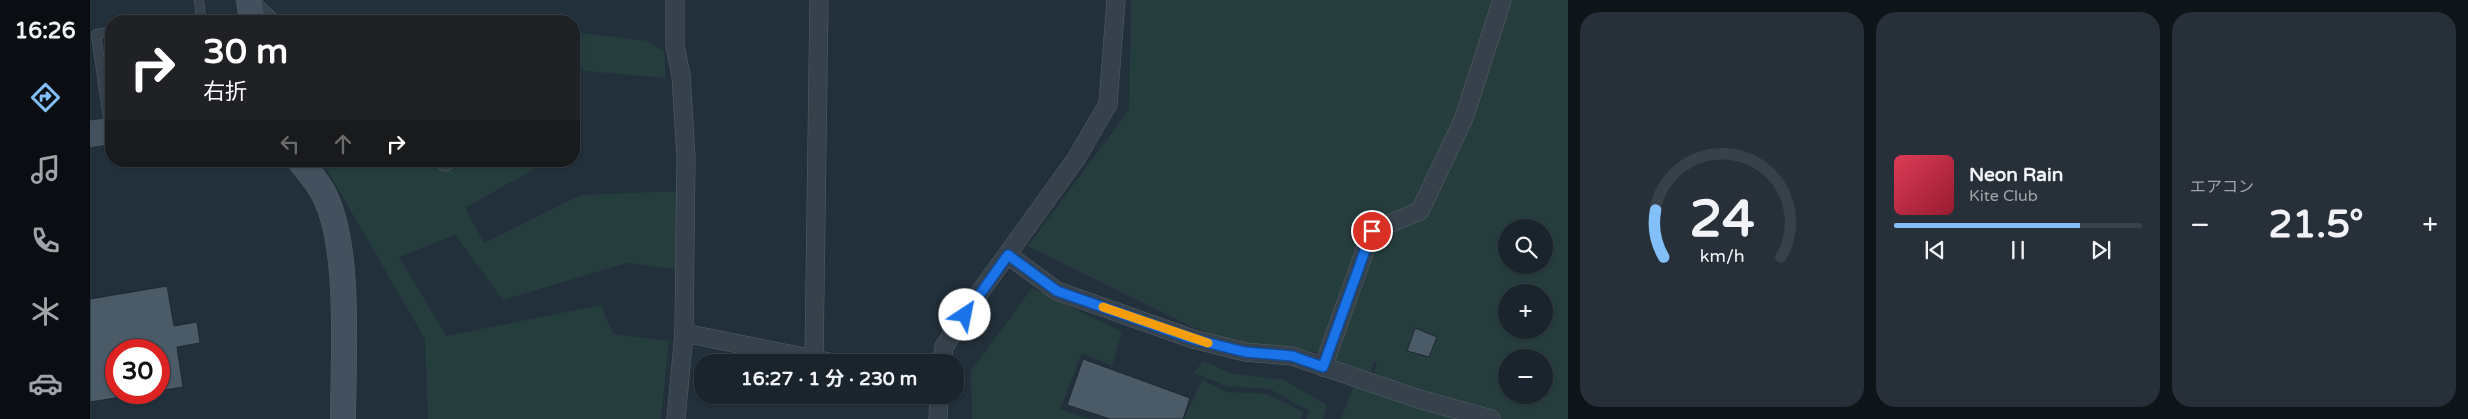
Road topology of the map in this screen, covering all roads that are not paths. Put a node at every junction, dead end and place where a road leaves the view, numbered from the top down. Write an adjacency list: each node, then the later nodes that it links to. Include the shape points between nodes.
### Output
1 (199, 0): 7 (lane)
2 (249, 0): 8 (street); 9 (street)
3 (675, 0): 16 (street, via 675,46 681,75 686,157)
4 (819, 0): 18 (street)
5 (1116, 0): 15 (street, via 1108,104 1076,159)
6 (1502, 0): 20 (street, via 1464,118 1420,211 1372,231)
7 (200, 15)
8 (251, 15)
9 (264, 15)
10 (105, 33): 12 (lane, via 96,34)
11 (105, 74): 12 (lane)
12 (102, 75): 13 (lane)
13 (104, 132)
14 (305, 167): 22 (street, via 322,190 335,226 342,270)
15 (1008, 255): 19 (street, via 975,299 944,347); 20 (street, via 1057,291 1193,339 1245,352 1292,356)
16 (684, 333): 17 (street); 23 (street)
17 (787, 354)
18 (821, 354)
19 (943, 354)
20 (1323, 367): 25 (street)
21 (939, 404): 24 (street)
22 (343, 419)
23 (676, 419)
24 (938, 419)
25 (1491, 419)

